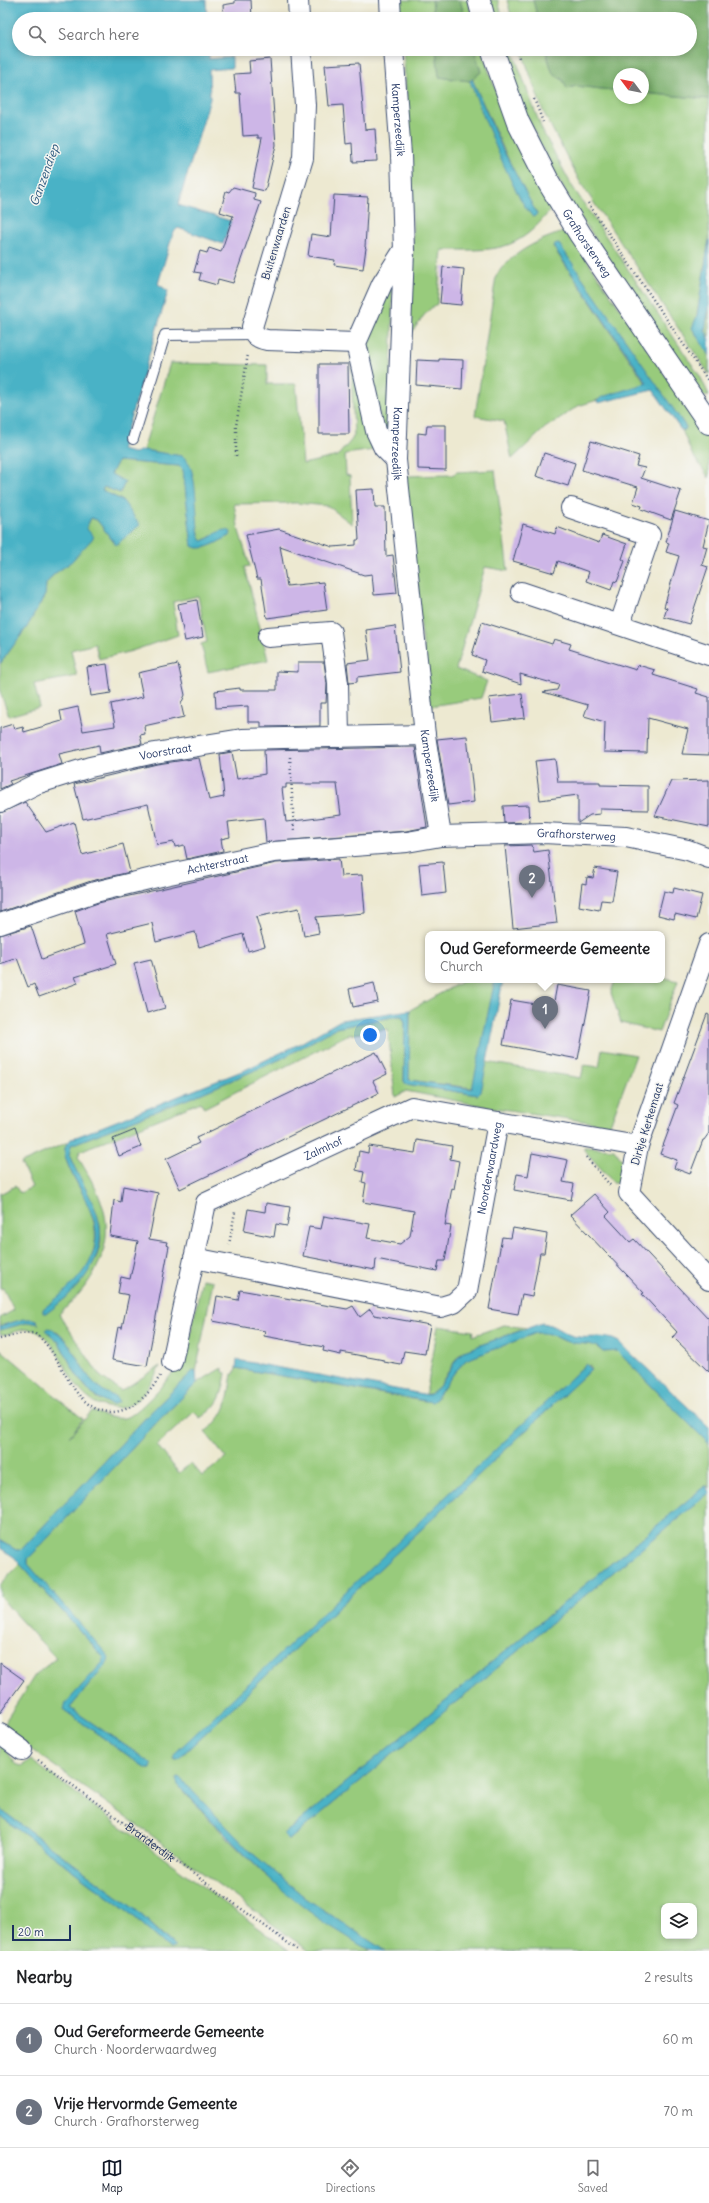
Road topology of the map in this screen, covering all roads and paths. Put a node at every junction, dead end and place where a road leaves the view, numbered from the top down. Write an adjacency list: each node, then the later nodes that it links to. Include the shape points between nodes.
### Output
1 (298, 0): 4 (street)
2 (390, 0): 5 (street)
3 (479, 0): 6 (main road)
4 (299, 12)
5 (391, 12)
6 (482, 12)
7 (302, 56): 16 (street, Buitenwaarden, via 305,105 303,158 253,319)
8 (393, 56): 15 (street, Kamperzeedijk)
9 (494, 56): 19 (main road, Grafhorsterweg, via 518,122 553,190 580,234)
10 (519, 56): 11 (path)
11 (520, 60)
12 (532, 94): 13 (path)
13 (546, 128)
14 (586, 200): 18 (path)
15 (404, 251): 17 (street, via 382,284); 22 (street, Kamperzeedijk)
16 (254, 334): 17 (street, via 267,340); 20 (lane, via 164,335); 21 (path, via 239,399)
17 (356, 343): 22 (street, via 376,431 384,448)
18 (709, 382)
19 (709, 423)
20 (133, 439)
21 (236, 456)
22 (396, 460): 28 (street, Kamperzeedijk)
23 (571, 508): 25 (street, via 650,535)
24 (521, 592): 25 (street)
25 (620, 624): 27 (street)
26 (268, 637): 29 (street, via 330,632 338,683)
27 (709, 654)
28 (425, 735): 29 (street, Voorstraat); 32 (street, Kamperzeedijk)
29 (339, 737): 30 (street, Voorstraat)
30 (289, 738): 31 (street, Voorstraat, via 242,739 90,767 36,784); 33 (path)
31 (0, 802)
32 (441, 836): 33 (street, Achterstraat, via 407,842); 34 (street, Grafhorsterweg, via 543,833 626,837 688,850)
33 (296, 851): 35 (street, Achterstraat, via 274,852 158,876 95,892)
34 (709, 858)
35 (0, 924)
36 (709, 944): 39 (street, Dirkje Kerkemaat)
37 (498, 1122): 38 (street, Noorderwaardweg); 40 (street, Zalmhof, via 412,1107); 43 (street, Noorderwaardweg, via 467,1291 454,1303 441,1307)
38 (563, 1132): 39 (street, Noorderwaardweg); 41 (path, via 612,1187)
39 (638, 1146): 41 (street, Dirkje Kerkemaat)
40 (239, 1187): 42 (street, Zalmhof, via 206,1203); 43 (path)
41 (629, 1193): 44 (street)
42 (194, 1258): 43 (street); 46 (street, Zalmhof)
43 (226, 1263)
44 (709, 1280)
45 (0, 1339): 46 (path, via 34,1333 46,1343 81,1397 92,1406 108,1412 123,1411 139,1402 154,1386 165,1362)
46 (172, 1362)
47 (0, 1734): 48 (street)
48 (22, 1750): 49 (path, Branderdijk)
49 (299, 1951)

